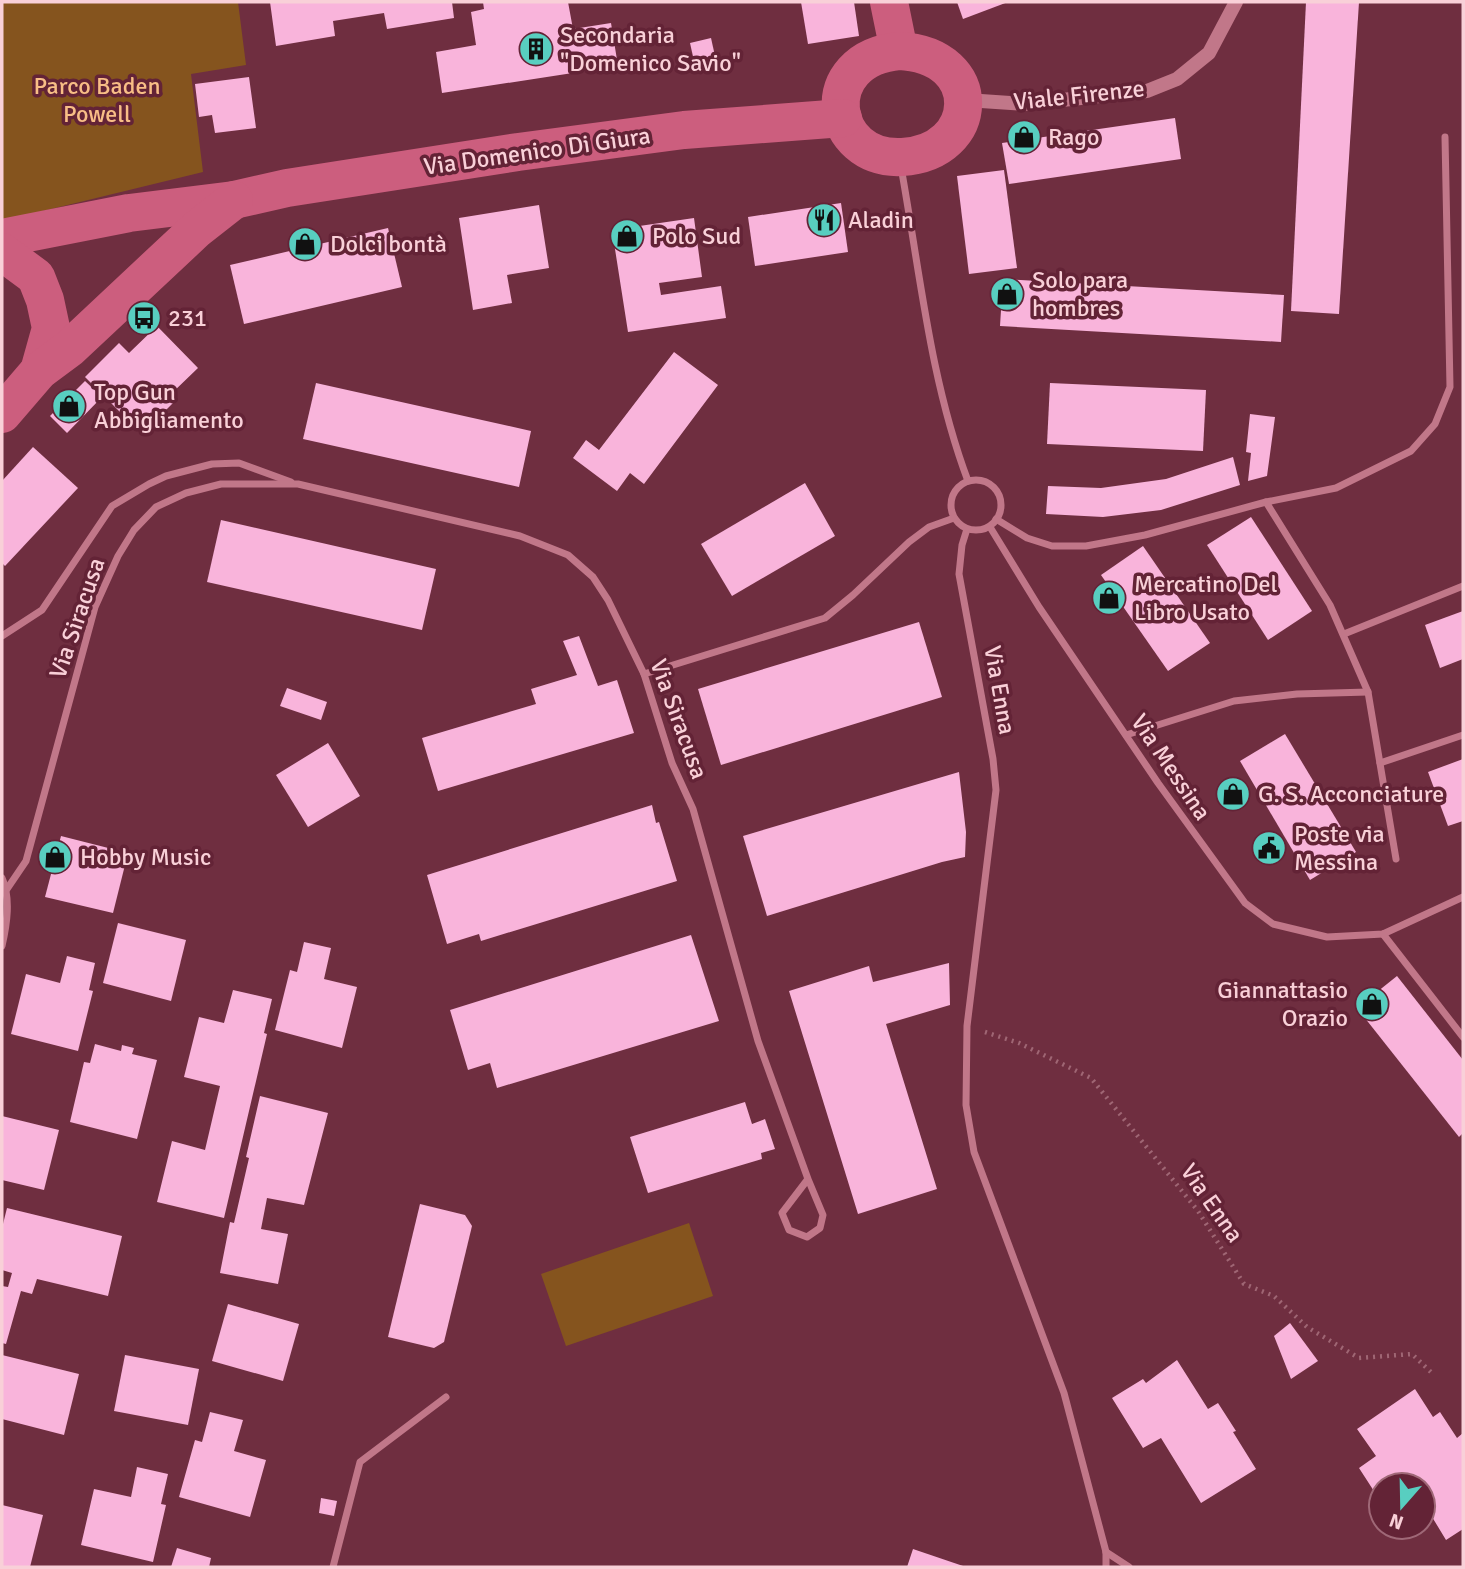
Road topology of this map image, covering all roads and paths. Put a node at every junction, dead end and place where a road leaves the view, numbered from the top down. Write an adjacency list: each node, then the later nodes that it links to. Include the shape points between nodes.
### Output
1 (888, 2): 3 (main road)
2 (1236, 2): 4 (main road, Viale Firenze, via 1209,53 1177,79 1147,91 1024,104)
3 (899, 51): 4 (main road, via 914,52 946,66 958,79); 5 (main road, via 871,58 849,76 841,92)
4 (964, 100): 7 (main road, via 961,122 949,136 935,148)
5 (843, 118): 7 (main road, via 847,131 861,146); 8 (main road, Via Domenico Di Giura, via 684,130 287,188)
6 (1446, 137): 15 (street, via 1450,387 1436,424 1412,450 1336,488)
7 (899, 157): 13 (street, via 934,363)
8 (234, 200): 9 (main road, Via Domenico Di Giura, via 129,213); 11 (main road, Via Domenico Di Giura)
9 (2, 239)
10 (2, 252): 11 (main road, Via Domenico Di Giura, via 36,277 45,300 51,328)
11 (39, 371): 12 (main road, Via Domenico Di Giura)
12 (2, 414)
13 (968, 481): 16 (street, via 960,484 951,499); 17 (street, via 984,481 997,492 1001,509)
14 (298, 484): 22 (street, Via Siracusa, via 239,463 212,464 149,484 113,506 42,610); 23 (street, Via Siracusa, via 498,530 568,555 593,577 608,600); 30 (street, Via Siracusa, via 220,484 198,490 156,507 134,530 95,607 26,860)
15 (1266, 502): 17 (street, via 1086,546 1052,546 1027,538); 21 (street)
16 (954, 518): 19 (street); 23 (street, via 929,527 909,542 825,618)
17 (996, 519): 18 (street)
18 (990, 527): 19 (street); 25 (street, Via Messina)
19 (967, 529): 34 (street, Via Enna, via 959,574 996,790)
20 (1463, 586): 21 (street)
21 (1344, 634): 24 (street)
22 (2, 636)
23 (644, 674): 36 (street, Via Siracusa, via 672,763 693,809 758,1041)
24 (1368, 692): 25 (street, via 1234,701); 27 (street)
25 (1126, 735): 32 (street, Via Messina, via 1245,903 1273,924 1326,937)
26 (1463, 735): 27 (street)
27 (1380, 763): 28 (street)
28 (1396, 859)
29 (2, 878): 30 (street)
30 (7, 889): 33 (street)
31 (1463, 897): 32 (street, Via Messina)
32 (1383, 934): 35 (street)
33 (2, 946)
34 (967, 1026): 37 (path, Via Enna, via 1019,1044 1091,1078 1199,1211 1244,1284 1274,1296 1307,1327 1359,1358 1412,1354); 39 (street, Via Enna, via 966,1105 974,1152 1064,1393)
35 (1463, 1037)
36 (808, 1179): 36 (street, Via Siracusa, via 782,1213 789,1230 807,1237 820,1228 823,1215)
37 (1434, 1376)
38 (446, 1397): 40 (street, via 360,1462)
39 (1106, 1552): 41 (street, Via Enna); 42 (street)
40 (333, 1567)
41 (1106, 1567)
42 (1129, 1567)

